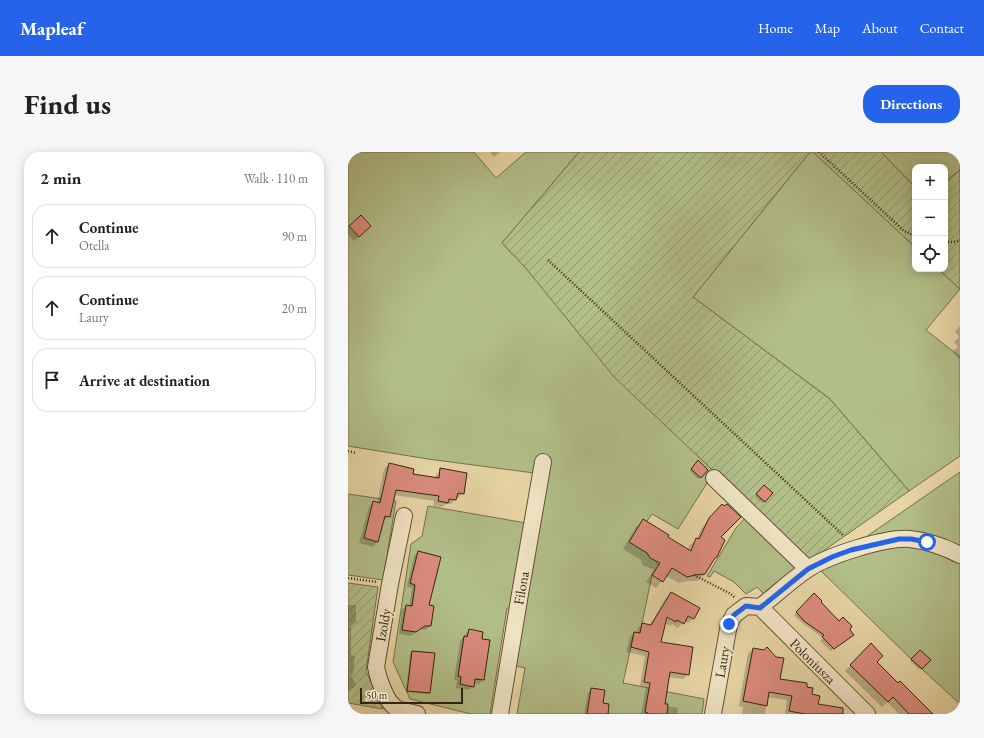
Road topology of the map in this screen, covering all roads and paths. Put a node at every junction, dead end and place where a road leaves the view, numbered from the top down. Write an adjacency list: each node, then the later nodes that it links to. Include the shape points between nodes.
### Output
1 (819, 152): 2 (path, via 904,231)
2 (912, 235)
3 (960, 240): 4 (path)
4 (948, 242)
5 (548, 260): 11 (path)
6 (348, 451): 7 (path)
7 (356, 453)
8 (543, 462): 19 (street, Filona)
9 (714, 478): 13 (street)
10 (404, 516): 15 (street, Izoldy)
11 (844, 536)
12 (960, 555): 13 (street, via 927,542 899,539 851,550)
13 (808, 569): 16 (street)
14 (348, 578): 15 (path)
15 (390, 584): 18 (street, Izoldy, via 376,667 377,675 392,705 397,709)
16 (760, 608): 17 (street, Poloniusza); 20 (street, Laury, via 746,606 734,615 729,624)
17 (859, 711)
18 (417, 714)
19 (500, 714)
20 (714, 714)

